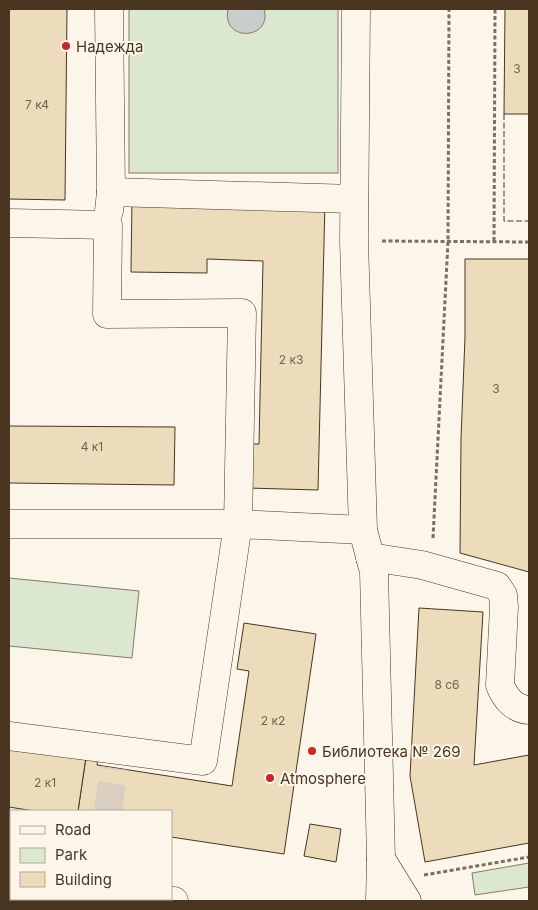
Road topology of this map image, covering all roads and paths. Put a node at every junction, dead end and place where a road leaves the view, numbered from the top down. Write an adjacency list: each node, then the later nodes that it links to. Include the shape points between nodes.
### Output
1 (109, 9): 5 (street)
2 (356, 9): 6 (street)
3 (449, 9): 10 (path)
4 (495, 9): 11 (path)
5 (111, 192): 6 (street); 8 (street)
6 (354, 199): 9 (street)
7 (9, 223): 8 (street)
8 (108, 225): 14 (street, via 107,314 242,312)
9 (354, 241): 10 (path); 15 (street)
10 (448, 241): 11 (path); 16 (path)
11 (494, 241): 12 (path)
12 (529, 242)
13 (9, 524): 14 (street)
14 (238, 524): 15 (street); 19 (street, via 203,762 116,759)
15 (364, 530): 17 (street)
16 (433, 538)
17 (370, 557): 18 (street, via 422,565 497,586 504,595 500,685 512,704); 21 (street, via 374,572)
18 (529, 710)
19 (9, 736)
20 (529, 857): 21 (path)
21 (391, 886)
22 (134, 900): 23 (street)
23 (174, 901)

